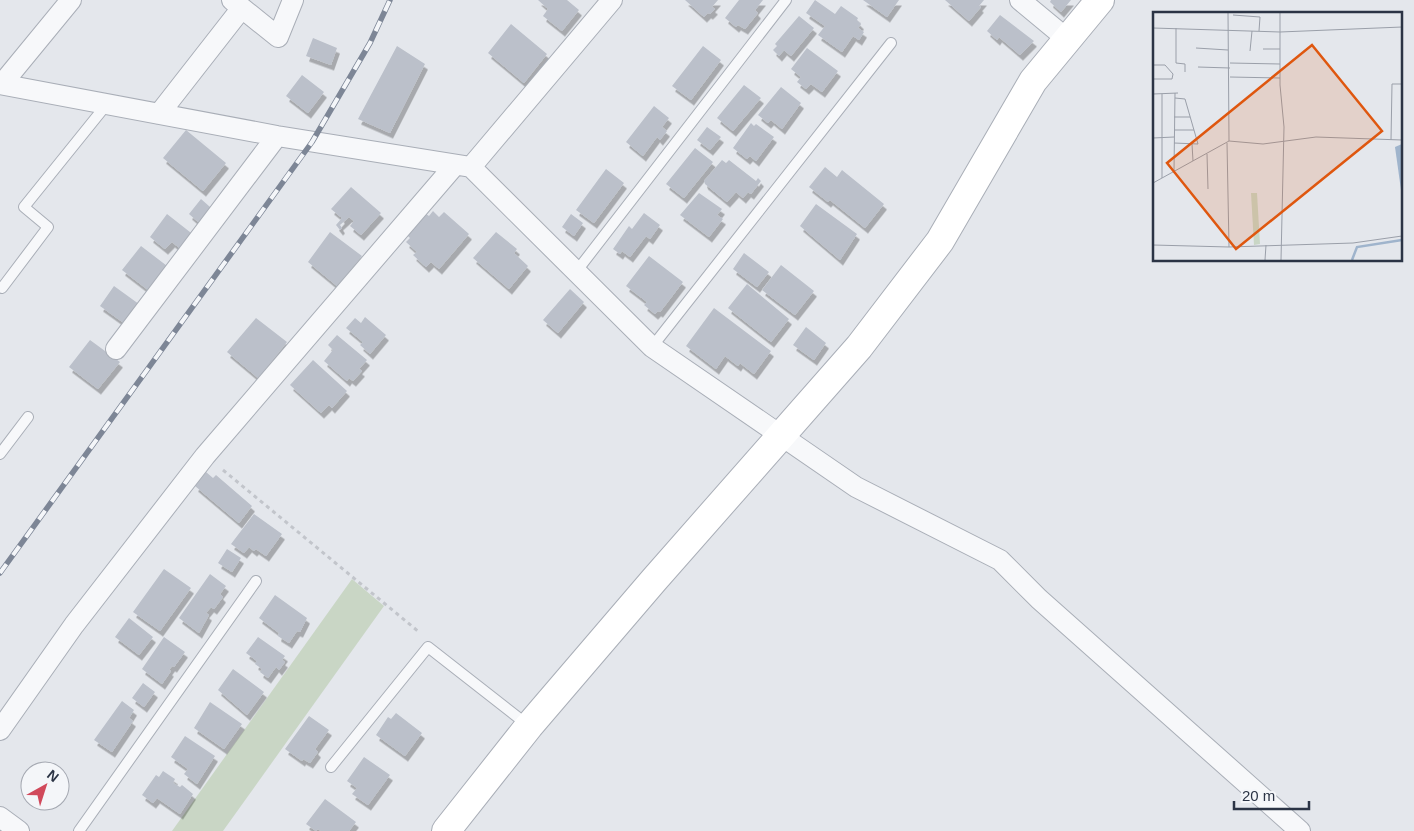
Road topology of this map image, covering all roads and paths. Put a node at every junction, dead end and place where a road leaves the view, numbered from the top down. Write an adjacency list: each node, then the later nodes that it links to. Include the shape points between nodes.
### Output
1 (71, 0): 10 (street)
2 (293, 0): 7 (street, via 278,37)
3 (612, 0): 14 (street)
4 (786, 0): 15 (lane)
5 (1020, 0): 8 (street)
6 (1100, 0): 8 (street)
7 (236, 4): 12 (street)
8 (1068, 39): 20 (street, via 1033,81 940,241 859,347)
9 (891, 43): 17 (lane)
10 (1, 84): 11 (street)
11 (107, 104): 12 (street); 16 (lane, via 24,207 48,227)
12 (159, 114): 13 (street)
13 (277, 136): 14 (street); 18 (street)
14 (463, 166): 15 (street); 22 (street)
15 (576, 272): 17 (street)
16 (2, 288)
17 (652, 347): 20 (street)
18 (116, 350)
19 (28, 417): 21 (lane)
20 (780, 438): 25 (street); 32 (street, via 856,488 1000,560 1039,599)
21 (0, 454)
22 (205, 456): 24 (path, via 420,632); 26 (street, via 74,625)
23 (256, 581): 30 (lane)
24 (428, 647): 25 (lane); 27 (lane)
25 (529, 726): 31 (street)
26 (0, 730)
27 (331, 767)
28 (0, 817): 29 (street)
29 (19, 831)
30 (79, 831)
31 (446, 831)
32 (1300, 831)

